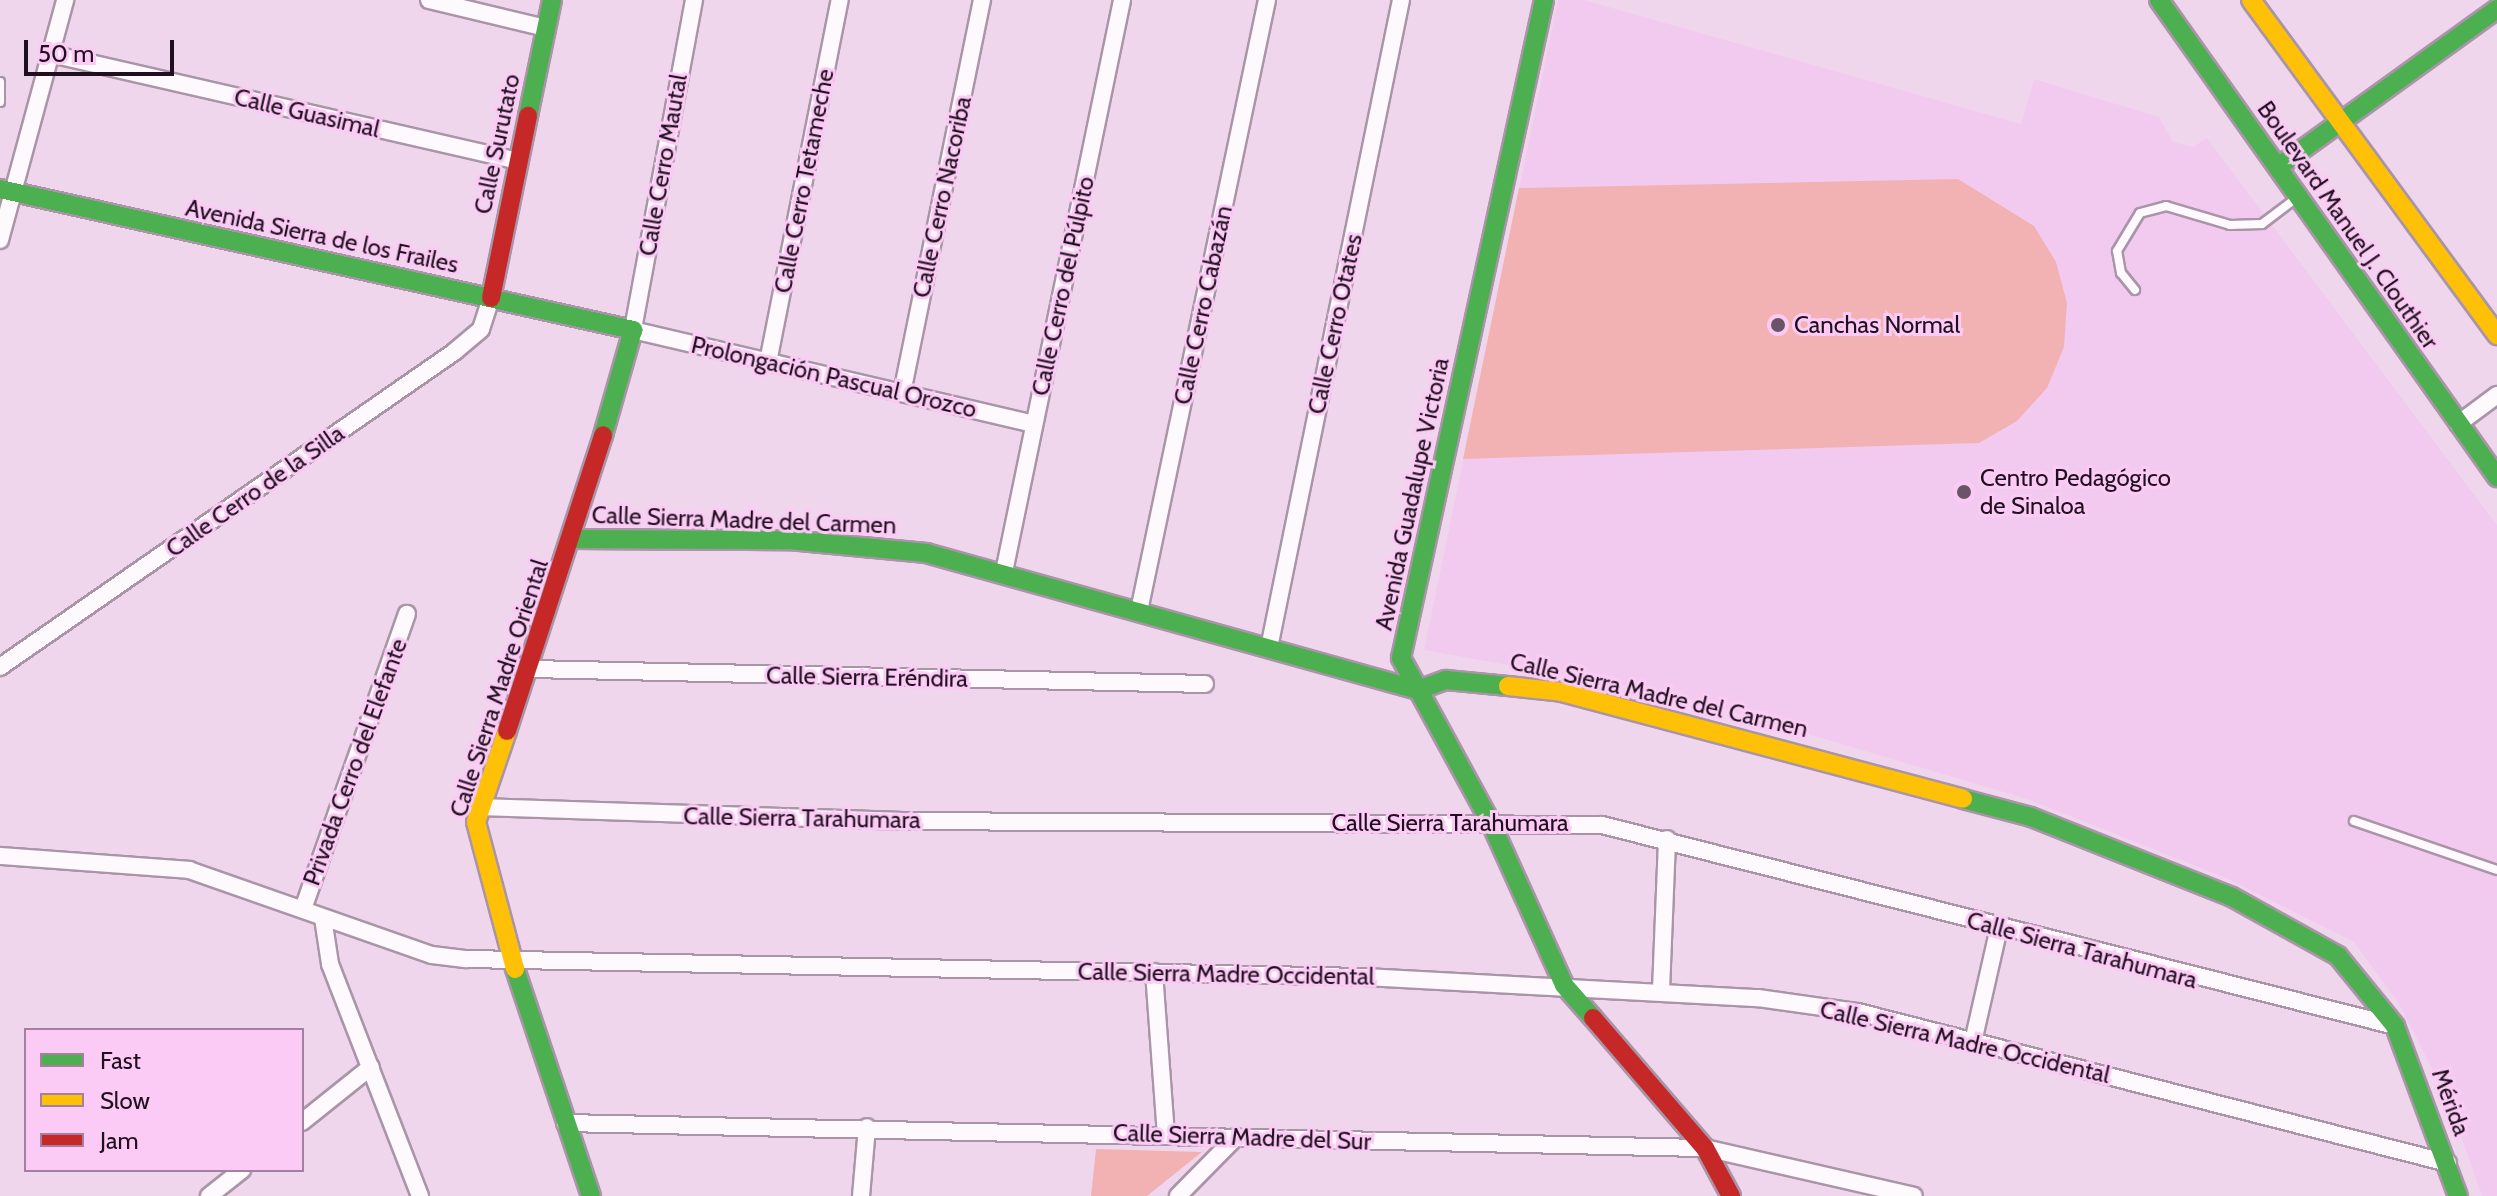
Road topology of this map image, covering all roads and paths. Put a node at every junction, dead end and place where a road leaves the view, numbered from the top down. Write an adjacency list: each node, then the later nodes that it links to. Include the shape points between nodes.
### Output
1 (65, 0): 15 (street)
2 (429, 0): 14 (street)
3 (552, 0): 14 (street, Calle Surutato)
4 (694, 0): 26 (street, Calle Cerro Mautal)
5 (840, 0): 28 (street, Calle Cerro Tetameche)
6 (982, 0): 29 (street, Calle Cerro Nacoriba)
7 (1122, 0): 31 (street, Calle Cerro del Púlpito)
8 (1267, 0): 36 (street, Calle Cerro Cabazán)
9 (1401, 0): 38 (street, Calle Cerro Otates)
10 (1544, 0): 42 (street, Avenida Guadalupe Victoria, via 1401,658)
11 (2159, 0): 20 (street, Boulevard Manuel J. Clouthier)
12 (2251, 0): 18 (street)
13 (2497, 9): 18 (street)
14 (546, 28): 19 (street, Calle Surutato)
15 (51, 54): 19 (street, Calle Guasimal); 21 (street)
16 (0, 82): 17 (lane)
17 (0, 102)
18 (2341, 122): 20 (street); 27 (street)
19 (517, 161): 25 (street, Calle Surutato)
20 (2278, 167): 22 (street, Boulevard Manuel J. Clouthier)
21 (7, 191): 23 (street); 25 (street, Avenida Sierra de los Frailes)
22 (2298, 197): 24 (lane, via 2262,224 2230,225 2166,206 2140,213 2117,251 2121,273); 32 (street, Boulevard Manuel J. Clouthier)
23 (0, 240)
24 (2135, 290)
25 (491, 298): 26 (street, Avenida Sierra de los Frailes); 39 (street, Calle Cerro de la Silla, via 481,329 454,352)
26 (633, 330): 28 (street, Prolongación Pascual Orozco); 34 (street, Calle Sierra Madre Oriental)
27 (2497, 335)
28 (768, 362): 29 (street, Prolongación Pascual Orozco)
29 (902, 393): 31 (street, Prolongación Pascual Orozco)
30 (2497, 395): 32 (street)
31 (1034, 424): 35 (street, Calle Cerro del Púlpito)
32 (2458, 424): 33 (street, Boulevard Manuel J. Clouthier)
33 (2497, 477)
34 (573, 539): 35 (street, Calle Sierra Madre del Carmen, via 876,544); 40 (street, Calle Sierra Madre Oriental)
35 (1004, 572): 36 (street, Calle Sierra Madre del Carmen)
36 (1139, 611): 38 (street, Calle Sierra Madre del Carmen)
37 (407, 614): 49 (street, Privada Cerro del Elefante)
38 (1269, 648): 42 (street, Calle Sierra Madre del Carmen)
39 (0, 667)
40 (530, 669): 41 (street, Calle Sierra Eréndira); 43 (street, Calle Sierra Madre Oriental)
41 (1205, 684)
42 (1418, 690): 44 (street, Avenida Guadalupe Victoria); 56 (street, Calle Sierra Madre del Carmen, via 1446,680 1562,692 2031,817 2302,930 2338,956)
43 (480, 807): 44 (street, Calle Sierra Tarahumara, via 903,821); 52 (street, Calle Sierra Madre Oriental, via 476,845)
44 (1490, 821): 46 (street, Calle Sierra Tarahumara, via 1602,825); 54 (street, Avenida Guadalupe Victoria)
45 (2354, 821): 48 (lane)
46 (1667, 839): 51 (street, Calle Sierra Tarahumara); 55 (street)
47 (0, 856): 49 (street, Calle Sierra Madre Occidental, via 150,863)
48 (2497, 870)
49 (303, 909): 50 (street, Calle Sierra Madre Occidental)
50 (323, 918): 52 (street, Calle Sierra Madre Occidental, via 432,955); 58 (street, via 330,964)
51 (1999, 928): 56 (street, Calle Sierra Tarahumara); 57 (street)
52 (515, 958): 53 (street, Calle Sierra Madre Occidental); 60 (street, Calle Sierra Madre Oriental)
53 (1154, 972): 54 (street, Calle Sierra Madre Occidental); 62 (street)
54 (1564, 985): 55 (street, Calle Sierra Madre Occidental); 64 (street, Avenida Guadalupe Victoria)
55 (1661, 990): 57 (street, Calle Sierra Madre Occidental, via 1858,1012)
56 (2395, 1026): 65 (street, Mérida)
57 (1973, 1042): 65 (street, Calle Sierra Madre Occidental)
58 (371, 1067): 59 (street); 68 (street)
59 (304, 1120)
60 (565, 1123): 61 (street, Calle Sierra Madre del Sur); 69 (street, Calle Sierra Madre Oriental)
61 (867, 1127): 62 (street, Calle Sierra Madre del Sur); 70 (street)
62 (1166, 1134): 63 (street, Calle Sierra Madre del Sur)
63 (1236, 1137): 64 (street, Calle Sierra Madre del Sur); 71 (street)
64 (1705, 1148): 72 (street, Avenida Guadalupe Victoria); 73 (street, Calle Sierra Madre del Sur)
65 (2448, 1163): 74 (street, Mérida)
66 (239, 1172): 67 (street)
67 (209, 1196)
68 (420, 1196)
69 (591, 1196)
70 (861, 1196)
71 (1178, 1196)
72 (1731, 1196)
73 (1914, 1196)
74 (2458, 1196)

